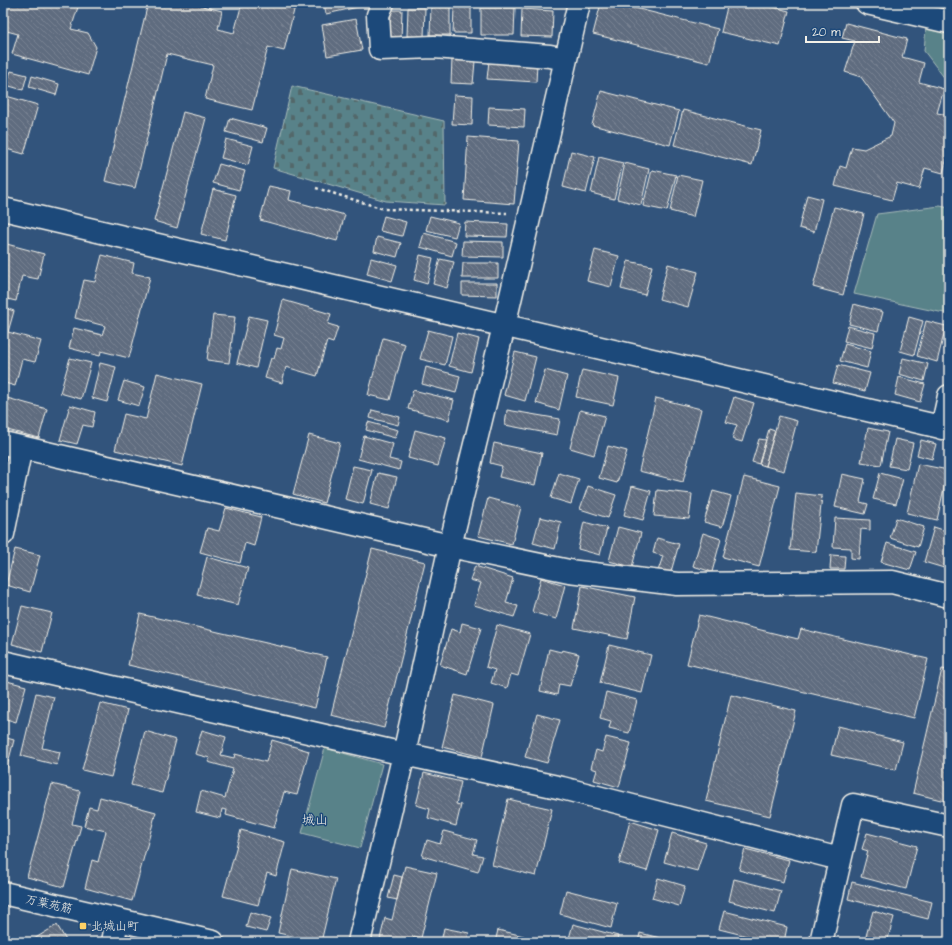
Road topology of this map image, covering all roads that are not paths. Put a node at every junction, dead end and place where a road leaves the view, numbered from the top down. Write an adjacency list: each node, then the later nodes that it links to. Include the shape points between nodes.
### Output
1 (383, 3): 5 (street, via 378,15 380,50 434,47)
2 (579, 3): 5 (street)
3 (867, 3): 4 (street)
4 (949, 22)
5 (565, 59): 7 (street)
6 (3, 209): 7 (street)
7 (504, 326): 9 (street); 12 (street)
8 (949, 396): 9 (street)
9 (946, 429)
10 (12, 445): 11 (street); 12 (street)
11 (3, 534)
12 (450, 546): 13 (street, via 569,571 677,584 892,582); 15 (street)
13 (949, 596)
14 (3, 662): 15 (street)
15 (404, 754): 17 (street, via 562,788); 22 (street)
16 (949, 826): 17 (street, via 853,806)
17 (840, 859): 23 (street)
18 (3, 893): 19 (street, 万葉苑筋)
19 (117, 920): 20 (street); 21 (street, 万葉苑筋)
20 (113, 942)
21 (213, 942)
22 (360, 942)
23 (820, 942)

